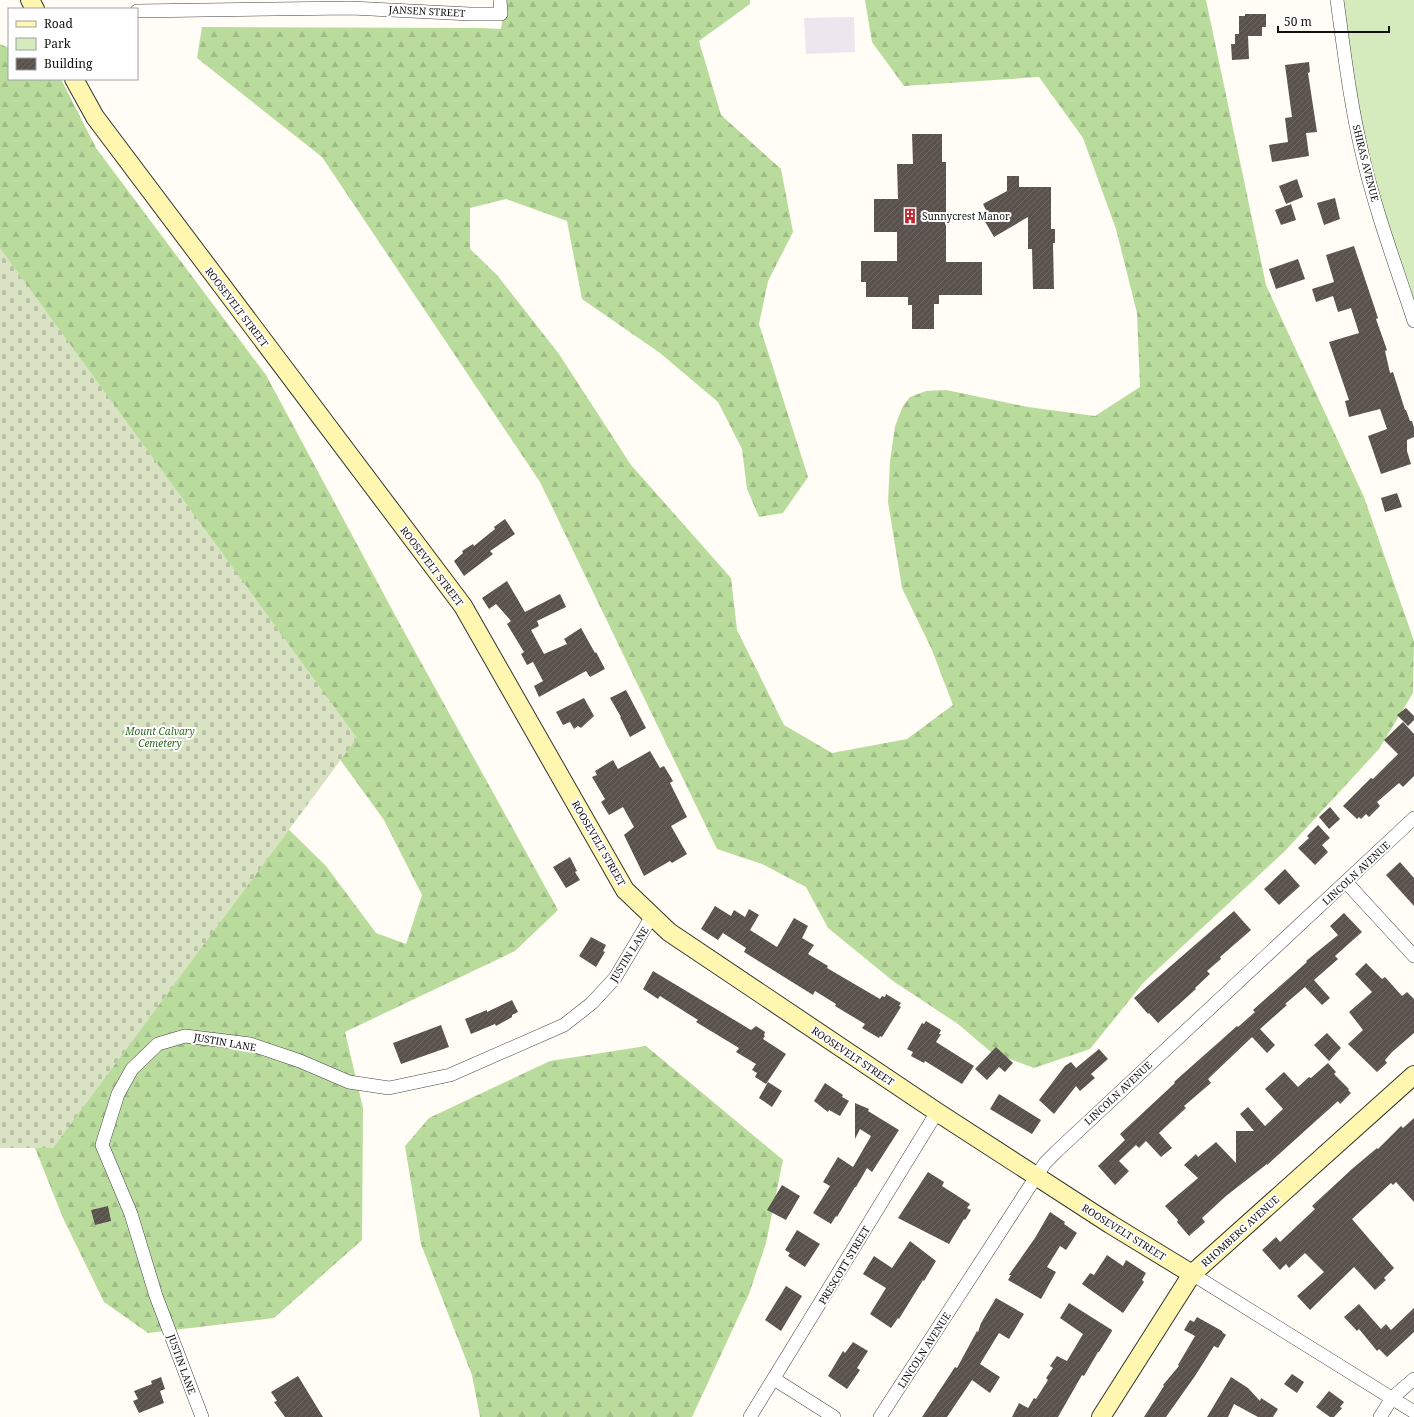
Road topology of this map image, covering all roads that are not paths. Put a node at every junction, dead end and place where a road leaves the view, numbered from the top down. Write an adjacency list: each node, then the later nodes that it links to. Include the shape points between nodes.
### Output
1 (500, 0): 3 (street, JANSEN STREET, via 501,14 351,8)
2 (1337, 0): 5 (street, SHIRAS AVENUE, via 1362,155 1379,216)
3 (138, 11)
4 (75, 80): 8 (street, ROOSEVELT STREET, via 95,117 463,606 625,890)
5 (1414, 321)
6 (1414, 818): 7 (street, LINCOLN AVENUE)
7 (1346, 882): 9 (street); 12 (street, LINCOLN AVENUE, via 1057,1151)
8 (652, 916): 11 (street, ROOSEVELT STREET, via 669,932); 18 (street, JUSTIN LANE, via 615,978 592,1003 564,1025 450,1075 389,1088 349,1082 300,1061 250,1044 185,1036 158,1044 132,1069 118,1094 102,1145 131,1214 156,1296)
9 (1414, 956)
10 (1414, 1075): 13 (street, RHOMBERG AVENUE)
11 (937, 1112): 12 (street, ROOSEVELT STREET); 14 (street, PRESCOTT STREET)
12 (1036, 1176): 13 (street, ROOSEVELT STREET); 21 (street, LINCOLN AVENUE)
13 (1192, 1274): 16 (street, ROOSEVELT STREET); 22 (street, RHOMBERG AVENUE)
14 (774, 1379): 19 (street, PRESCOTT STREET); 20 (street)
15 (1414, 1379): 16 (street)
16 (1392, 1398): 17 (street, ROOSEVELT STREET); 23 (street)
17 (1414, 1412)
18 (202, 1417)
19 (750, 1417)
20 (834, 1417)
21 (880, 1417)
22 (1101, 1417)
23 (1380, 1417)

